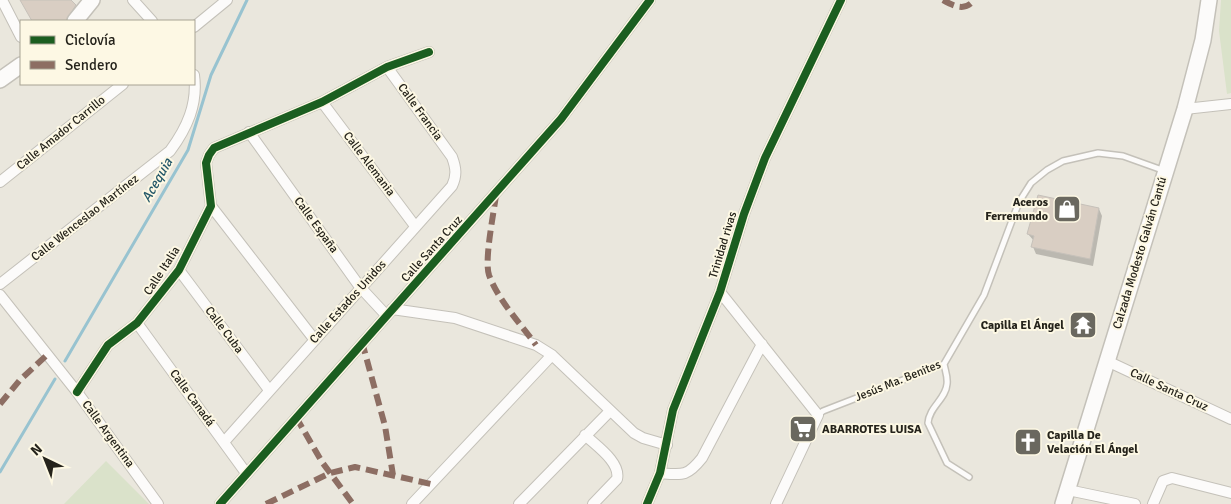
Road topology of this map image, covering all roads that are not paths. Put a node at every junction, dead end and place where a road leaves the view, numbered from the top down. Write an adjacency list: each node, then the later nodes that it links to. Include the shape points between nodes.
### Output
1 (2, 0): 11 (street)
2 (92, 0): 8 (main road)
3 (133, 0): 9 (street)
4 (227, 0): 10 (street)
5 (650, 0): 32 (street, Calle Santa Cruz, via 561,120)
6 (842, 0): 30 (street, Trinidad rivas, via 765,158)
7 (1209, 0): 20 (main road, Calzada Modesto Galván Cantú, via 1203,40)
8 (76, 20)
9 (151, 20)
10 (195, 26)
11 (20, 36)
12 (429, 52): 14 (street)
13 (20, 66): 15 (main road)
14 (387, 67): 18 (street); 22 (street, Calle Francia)
15 (0, 80)
16 (121, 85): 24 (street, Calle Amador Carrillo)
17 (195, 85): 28 (street, Calle Wenceslao Martínez, via 187,124 170,151)
18 (322, 102): 21 (street); 26 (street, Calle Alemania)
19 (1231, 104): 20 (street)
20 (1185, 108): 23 (main road, Calzada Modesto Galván Cantú)
21 (249, 132): 25 (street, via 220,144 209,155 206,163); 29 (street, Calle España)
22 (452, 157): 26 (street, Calle Estados Unidos, via 456,168 452,186)
23 (1166, 171): 37 (main road, Calzada Modesto Galván Cantú); 38 (lane, Jesús Ma. Benites, via 1123,156 1098,153 1063,161 1031,183 1019,202 984,295)
24 (0, 182)
25 (211, 206): 27 (street, Calle Italia); 34 (street)
26 (415, 226): 29 (street, Calle Estados Unidos)
27 (179, 270): 33 (street, Calle Italia); 39 (street, Calle Cuba)
28 (0, 284)
29 (360, 287): 32 (street, Calle España); 34 (street, Calle Estados Unidos)
30 (720, 292): 35 (street); 46 (street, Trinidad rivas, via 673,410)
31 (0, 295): 40 (street, Calle Argentina)
32 (389, 312): 36 (street, via 437,314 536,345); 47 (street, Calle Santa Cruz)
33 (137, 323): 40 (street, Calle Italia, via 108,344); 45 (street, Calle Canadá)
34 (314, 339): 39 (street, Calle Estados Unidos)
35 (762, 344): 42 (street); 48 (street, via 702,458 694,468 680,475)
36 (552, 355): 41 (street); 54 (street)
37 (1107, 361): 43 (street, Calle Santa Cruz); 51 (main road, Calzada Modesto Galván Cantú)
38 (944, 364): 42 (lane, Jesús Ma. Benites); 49 (lane, via 947,386 928,416 928,423 947,463)
39 (269, 390): 45 (street, Calle Estados Unidos)
40 (77, 392): 52 (street, Calle Argentina)
41 (610, 411): 44 (street); 46 (street, via 634,433)
42 (818, 415): 58 (street)
43 (1231, 420)
44 (585, 435): 55 (street); 56 (street, via 617,470 617,479)
45 (224, 442): 47 (street, Calle Canadá)
46 (667, 445): 48 (street, Trinidad rivas)
47 (246, 473): 53 (street, Calle Santa Cruz)
48 (660, 473): 57 (street, Trinidad rivas)
49 (969, 477)
50 (1231, 493): 60 (street, via 1172,478 1163,481)
51 (1066, 497): 59 (street)
52 (158, 504)
53 (220, 504)
54 (412, 504)
55 (518, 504)
56 (593, 504)
57 (647, 504)
58 (776, 504)
59 (1135, 504)
60 (1153, 504)

